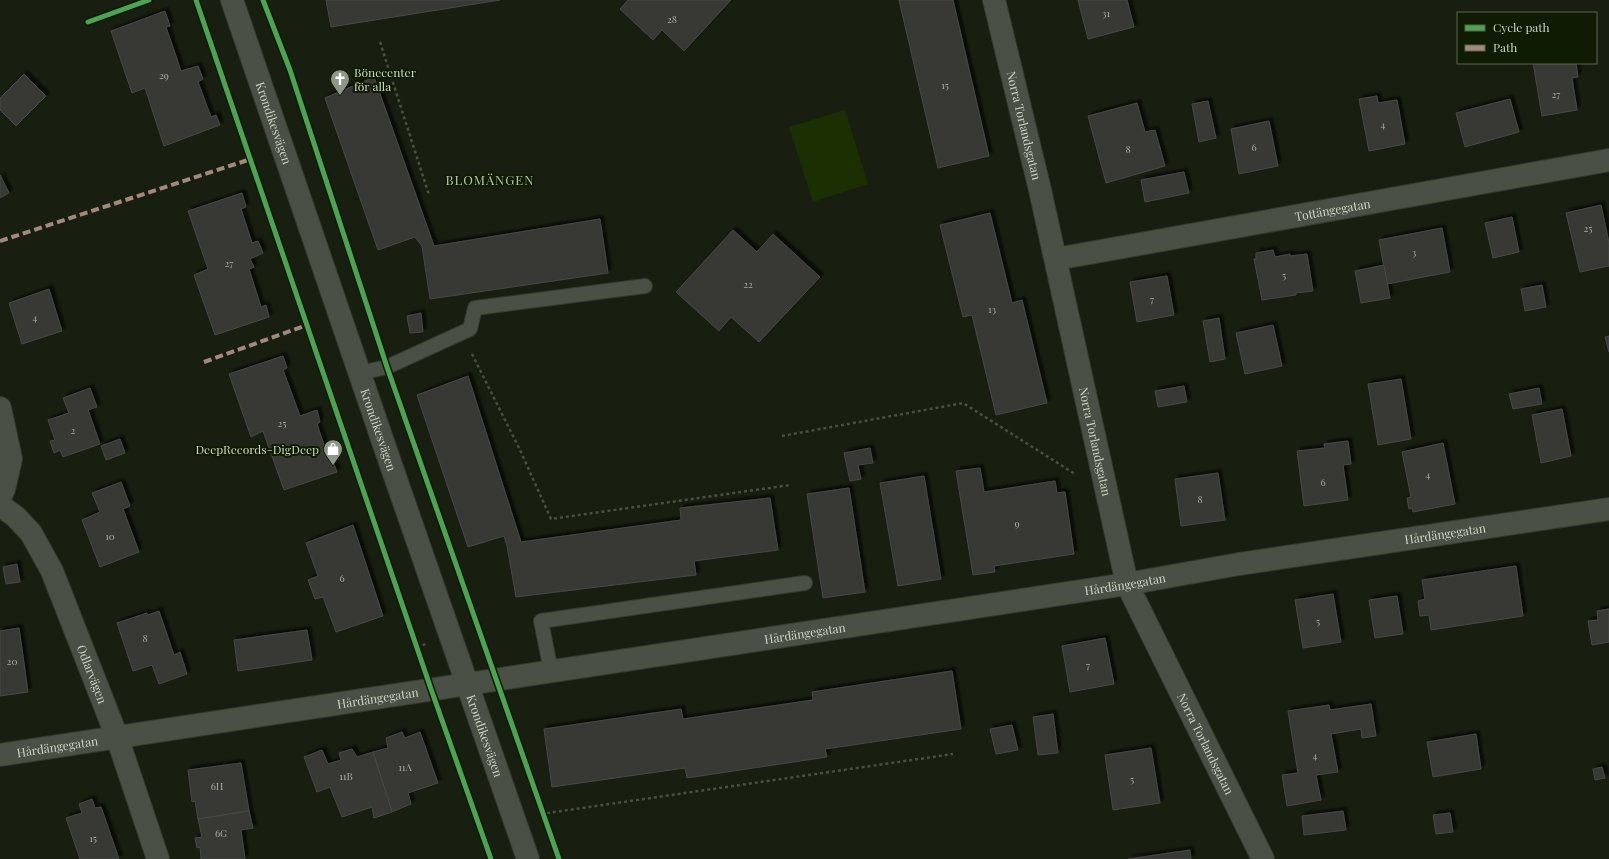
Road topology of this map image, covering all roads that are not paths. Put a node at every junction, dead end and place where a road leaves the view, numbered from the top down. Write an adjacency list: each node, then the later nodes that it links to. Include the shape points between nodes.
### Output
1 (232, 0): 6 (street, Krondikesvägen)
2 (994, 0): 4 (street, Norra Torlandsgatan)
3 (1609, 160): 4 (street, Tottängegatan)
4 (1056, 259): 12 (street, Norra Torlandsgatan)
5 (645, 286): 6 (lane, via 475,308 470,329 387,367)
6 (360, 372): 14 (street, Krondikesvägen)
7 (0, 408): 8 (street, via 11,459)
8 (0, 498)
9 (0, 505): 15 (street, Odlarvägen, via 31,533 52,571)
10 (1609, 509): 12 (street, Hårdängegatan, via 1239,564)
11 (805, 583): 13 (lane, via 541,621)
12 (1127, 584): 13 (street, Hårdängegatan); 19 (street, Norra Torlandsgatan)
13 (551, 671): 14 (street, Hårdängegatan)
14 (468, 684): 15 (street, Hårdängegatan); 18 (street, Krondikesvägen)
15 (117, 737): 16 (street, Hårdängegatan); 17 (street, Odlarvägen)
16 (0, 755)
17 (158, 859)
18 (528, 859)
19 (1262, 859)

